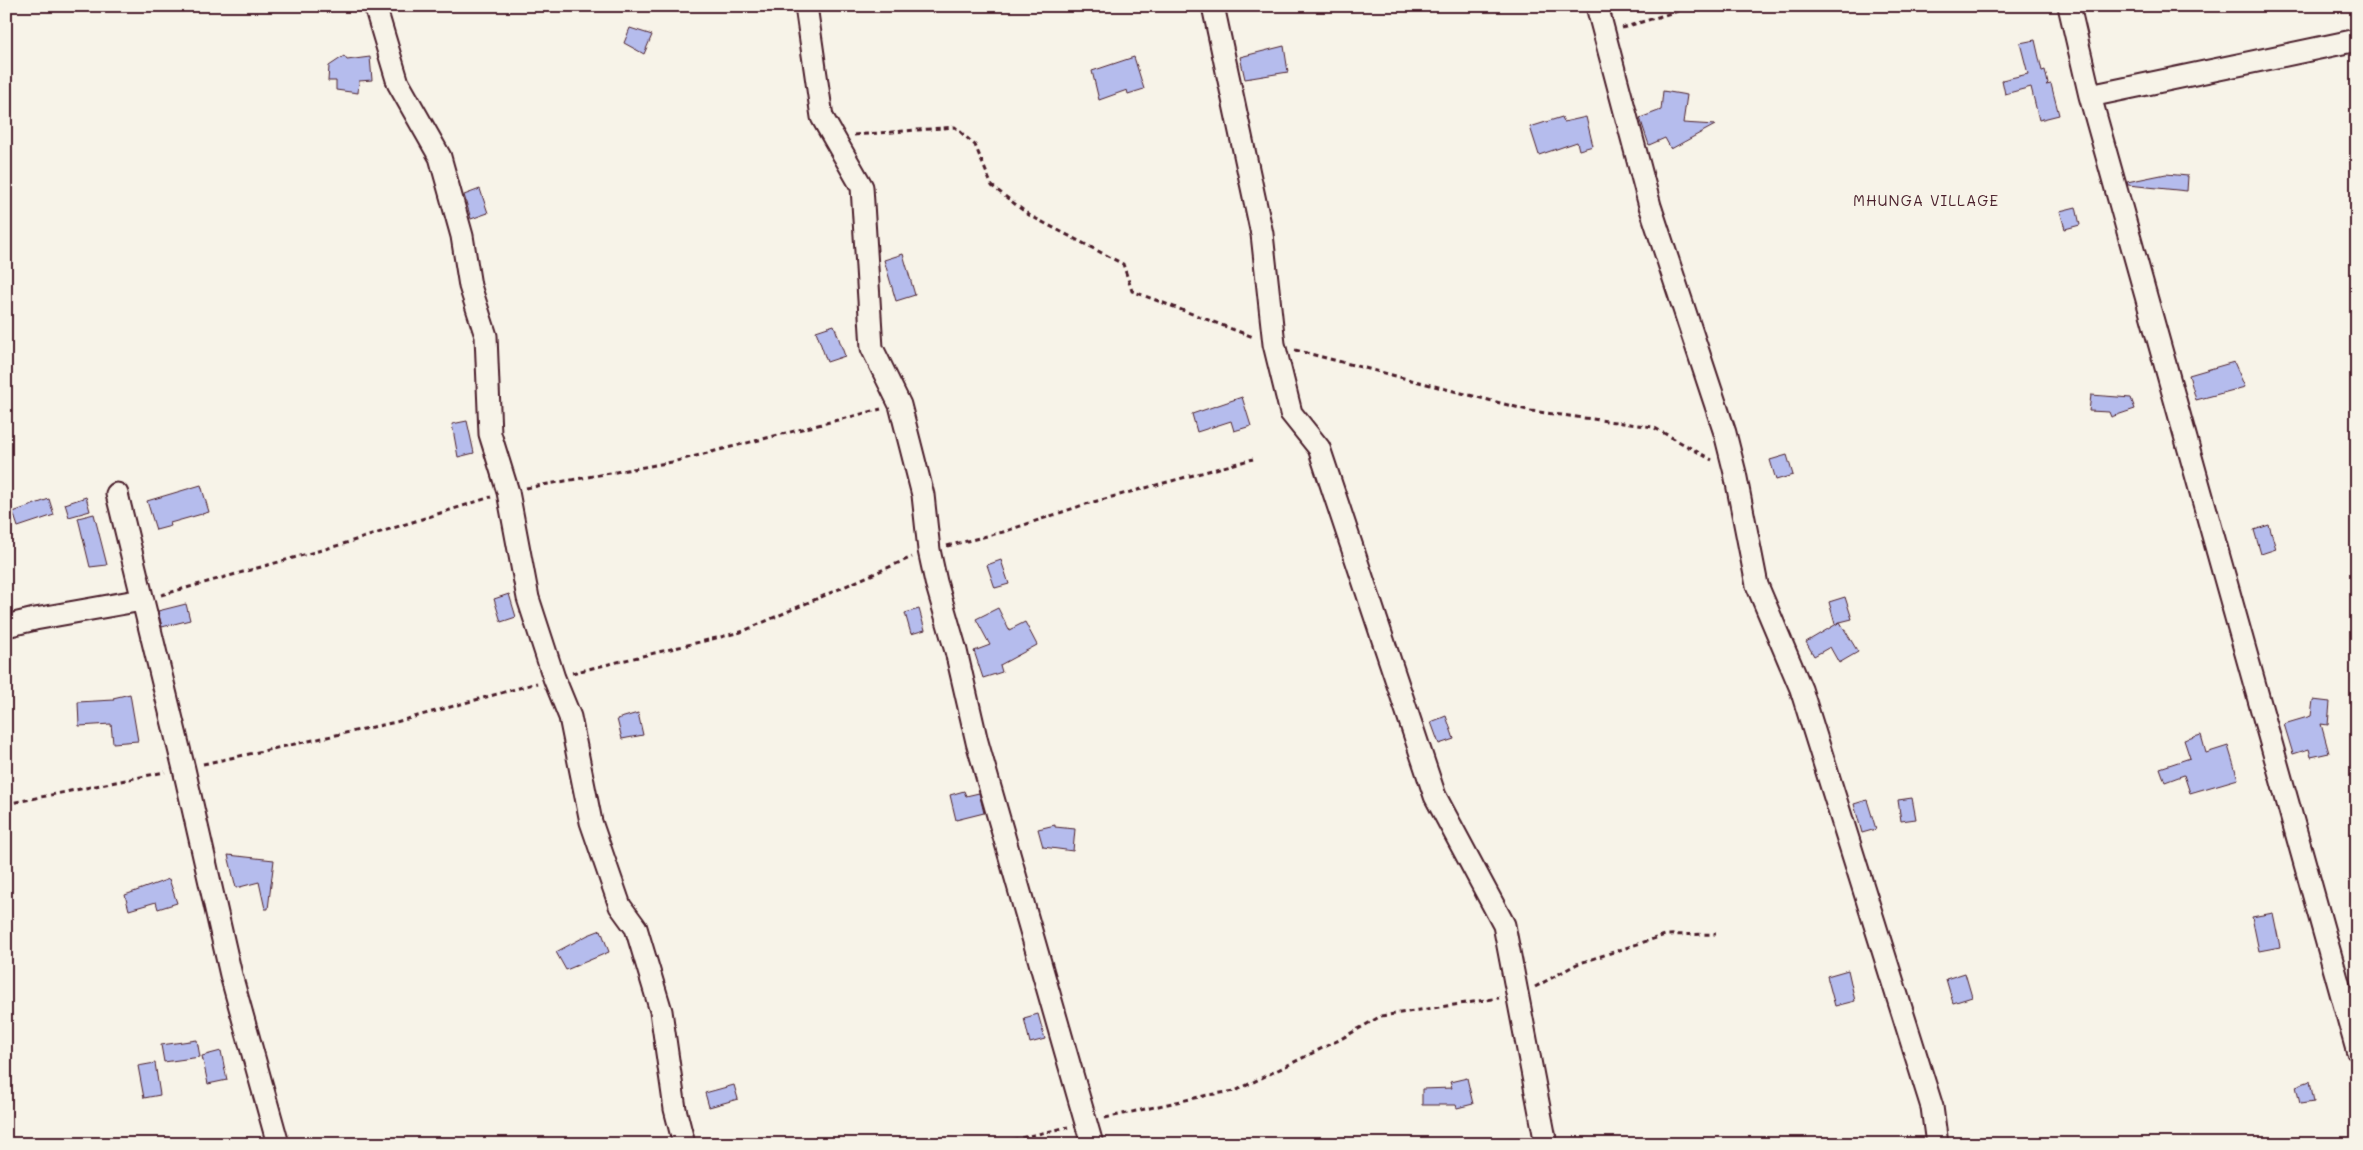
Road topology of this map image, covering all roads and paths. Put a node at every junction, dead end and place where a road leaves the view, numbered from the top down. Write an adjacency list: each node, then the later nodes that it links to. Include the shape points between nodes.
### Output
1 (375, 6): 15 (street, via 398,83 440,157 462,236 470,286 486,336 490,434 508,492 528,598)
2 (806, 6): 12 (street, via 822,117 862,187 872,348 900,405 923,495)
3 (1213, 6): 19 (street, via 1262,234 1274,344 1291,413 1319,448 1435,796 1504,925)
4 (1597, 6): 7 (street)
5 (1694, 6): 7 (path)
6 (2069, 6): 9 (street)
7 (1604, 34): 27 (street, via 1650,206 1725,433 1757,585 1801,689 1932,1107)
8 (2357, 40): 9 (street)
9 (2090, 96): 20 (street)
10 (1253, 459): 12 (path, via 1086,504 1003,532)
11 (117, 494): 13 (street)
12 (929, 550): 15 (path, via 741,632); 21 (street, via 977,742)
13 (142, 600): 14 (street); 16 (street)
14 (6, 626)
15 (554, 678): 16 (path, via 396,722); 23 (street, via 570,717 592,822 620,906 636,928 661,1011 675,1109)
16 (184, 769): 17 (path); 22 (street, via 231,976)
17 (6, 804)
18 (1716, 934): 19 (path, via 1666,935 1576,964)
19 (1518, 996): 21 (path, via 1381,1016 1235,1091); 26 (street)
20 (2357, 1050)
21 (1086, 1123): 24 (path); 25 (street)
22 (278, 1144)
23 (684, 1144)
24 (995, 1144)
25 (1092, 1144)
26 (1546, 1144)
27 (1938, 1144)

